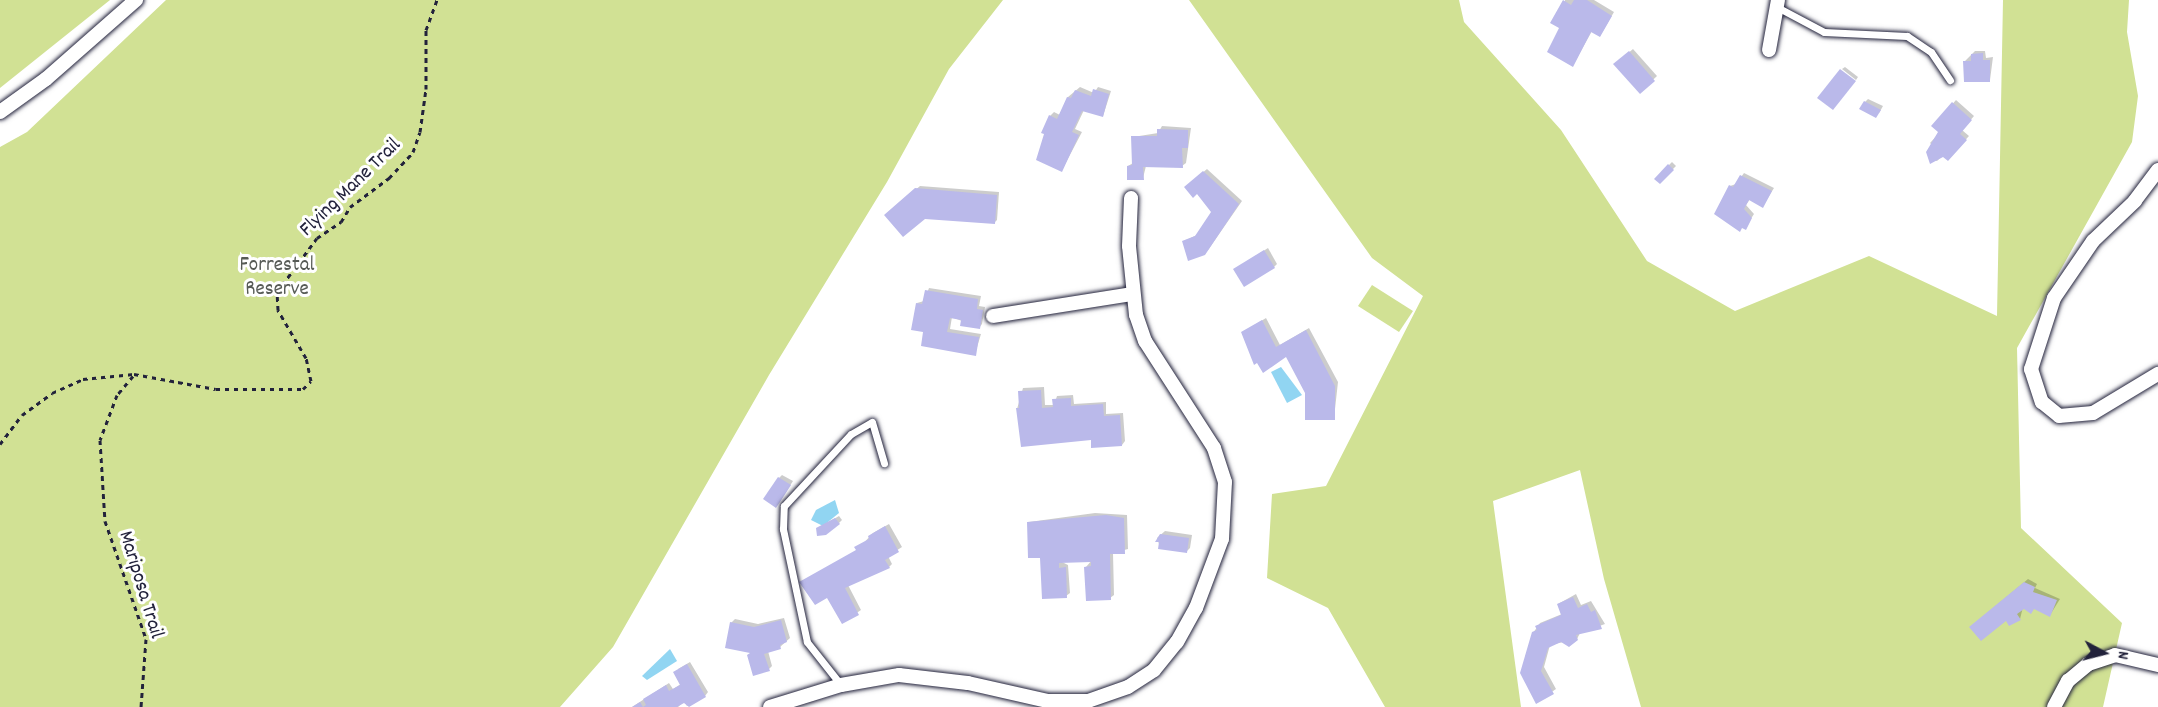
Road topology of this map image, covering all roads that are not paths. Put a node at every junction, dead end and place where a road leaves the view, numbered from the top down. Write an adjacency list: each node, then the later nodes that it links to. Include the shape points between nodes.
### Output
1 (136, 0): 5 (street, via 46,79)
2 (1778, 4): 3 (street); 4 (lane, via 1824,32 1907,36 1931,52)
3 (1769, 50)
4 (1950, 80)
5 (0, 112)
6 (2158, 170): 10 (street, via 2135,201 2093,241 2054,298 2031,369 2042,402 2059,416 2093,413)
7 (1131, 198): 8 (street)
8 (1132, 294): 9 (street); 14 (street, via 1145,341 1214,448 1225,482 1224,523 1207,582 1178,642 1154,670)
9 (993, 316)
10 (2158, 374)
11 (884, 464): 13 (lane, via 872,422 850,434 784,506 783,529 807,642)
12 (2158, 665): 16 (street, via 2115,655 2088,664 2068,681)
13 (842, 684): 14 (street, via 921,675 1047,701); 15 (street)
14 (1101, 703)
15 (771, 707)
16 (2054, 707)

